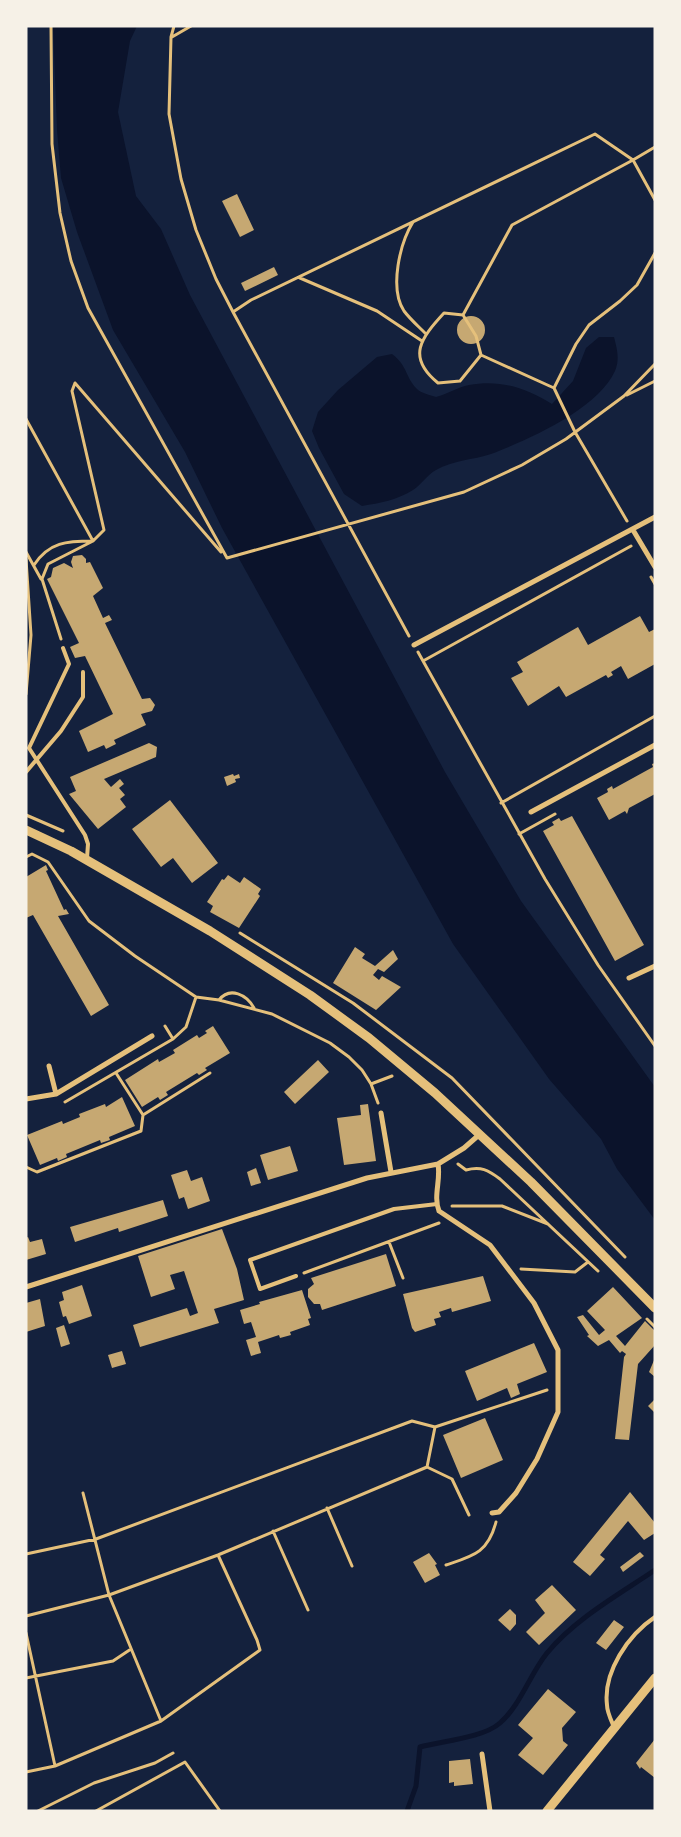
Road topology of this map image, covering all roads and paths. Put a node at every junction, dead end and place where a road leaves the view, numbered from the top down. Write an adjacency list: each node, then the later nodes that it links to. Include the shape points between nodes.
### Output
1 (51, 26): 29 (path, via 52,144 60,213 71,261 88,308)
2 (174, 26): 4 (path)
3 (191, 26): 4 (path)
4 (171, 37): 11 (path, via 169,114 180,179 196,230)
5 (655, 147): 6 (path)
6 (633, 160): 7 (path); 8 (path, via 595,134); 12 (path, via 512,226)
7 (655, 200)
8 (413, 222): 10 (path); 13 (path, via 399,253 397,284 403,309)
9 (655, 253): 18 (path, via 637,285 589,325)
10 (300, 278): 11 (path, via 251,300); 14 (path, via 377,311)
11 (233, 312): 24 (path)
12 (463, 315): 13 (path, via 444,313); 15 (path, via 476,336)
13 (425, 334): 14 (path)
14 (422, 341): 15 (path, via 420,357 425,372 438,383 460,381)
15 (481, 355): 18 (path)
16 (655, 364): 19 (path)
17 (655, 381): 19 (path)
18 (554, 388): 21 (path)
19 (624, 396): 21 (path)
20 (26, 419): 26 (path)
21 (575, 432): 22 (path); 24 (path, via 522,465 464,492)
22 (618, 511)
23 (655, 517): 25 (street)
24 (350, 522): 29 (path); 34 (path)
25 (633, 530): 32 (street); 34 (street)
26 (93, 541): 29 (path, via 104,530 104,524 72,391 75,383); 31 (path, via 67,541 52,546); 33 (path, via 48,564)
27 (632, 546): 36 (path)
28 (26, 552): 31 (path)
29 (227, 558)
30 (26, 559): 38 (path, via 31,635)
31 (34, 565): 33 (path)
32 (655, 567)
33 (42, 579): 35 (path)
34 (414, 645): 36 (path)
35 (63, 647): 41 (lane, via 69,664 29,748)
36 (423, 661): 43 (path)
37 (83, 672): 41 (lane, via 83,697)
38 (26, 694)
39 (655, 716): 43 (path)
40 (655, 745): 44 (street)
41 (36, 761): 42 (lane); 47 (lane, via 85,835 88,844)
42 (26, 772)
43 (501, 802): 55 (path, via 598,965)
44 (531, 812)
45 (26, 830): 47 (street)
46 (26, 857): 50 (path, via 32,854 48,862 88,921 135,956 196,997)
47 (86, 860): 65 (street, via 210,931 310,995 404,1066)
48 (655, 966): 49 (street)
49 (629, 978)
50 (219, 1000): 51 (path); 51 (path, via 228,994 238,994 248,999)
51 (254, 1008): 60 (path, via 330,1043 362,1070)
52 (165, 1026): 54 (path)
53 (152, 1036): 61 (street)
54 (173, 1039)
55 (655, 1046)
56 (49, 1066): 61 (street)
57 (116, 1073): 64 (path)
58 (210, 1074): 64 (path)
59 (392, 1076): 60 (path)
60 (371, 1084): 63 (path)
61 (56, 1094): 62 (street)
62 (26, 1099)
63 (381, 1114): 69 (street)
64 (143, 1115): 68 (path, via 141,1131 37,1172)
65 (480, 1134): 66 (street); 81 (street)
66 (450, 1158): 67 (street); 72 (path, via 466,1170 477,1167 491,1172)
67 (438, 1164): 69 (street); 70 (street)
68 (26, 1167)
69 (391, 1172): 80 (street)
70 (437, 1204): 71 (street); 78 (lane, via 394,1209 250,1260 260,1289)
71 (444, 1216): 72 (path, via 453,1206 502,1206); 84 (street, via 490,1245 534,1303 558,1350)
72 (548, 1224): 75 (path)
73 (434, 1225): 74 (path)
74 (389, 1242): 78 (path); 79 (path)
75 (588, 1262): 76 (path, via 575,1272); 77 (path)
76 (531, 1268)
77 (601, 1273)
78 (296, 1276)
79 (403, 1278)
80 (26, 1287)
81 (655, 1308)
82 (641, 1313): 83 (path)
83 (655, 1327)
84 (559, 1386): 85 (path); 89 (street, via 558,1412 537,1460 516,1494 499,1512)
85 (435, 1427): 86 (path); 93 (path, via 412,1422)
86 (427, 1468): 88 (path); 90 (path, via 452,1479)
87 (83, 1493): 93 (path)
88 (327, 1508): 91 (path); 97 (path)
89 (492, 1513)
90 (469, 1514)
91 (273, 1532): 95 (path); 99 (path)
92 (493, 1533): 96 (path, via 478,1554)
93 (96, 1539): 94 (path); 98 (path)
94 (26, 1554)
95 (218, 1555): 98 (path); 107 (path, via 260,1650)
96 (446, 1565)
97 (352, 1566)
98 (109, 1594): 100 (path); 103 (path)
99 (308, 1610)
100 (26, 1616)
101 (655, 1618): 108 (lane, via 640,1629 610,1674 606,1706)
102 (26, 1633): 104 (path)
103 (131, 1649): 104 (path, via 114,1661); 107 (path)
104 (36, 1676): 105 (path); 111 (path)
105 (26, 1678)
106 (655, 1678): 108 (street)
107 (161, 1721): 111 (path)
108 (614, 1728): 117 (street)
109 (173, 1753): 113 (path, via 155,1763 94,1783)
110 (482, 1754): 116 (street)
111 (54, 1766): 112 (path)
112 (26, 1772)
113 (38, 1811)
114 (96, 1811): 115 (path, via 185,1762)
115 (220, 1811)
116 (490, 1811)
117 (547, 1811)

